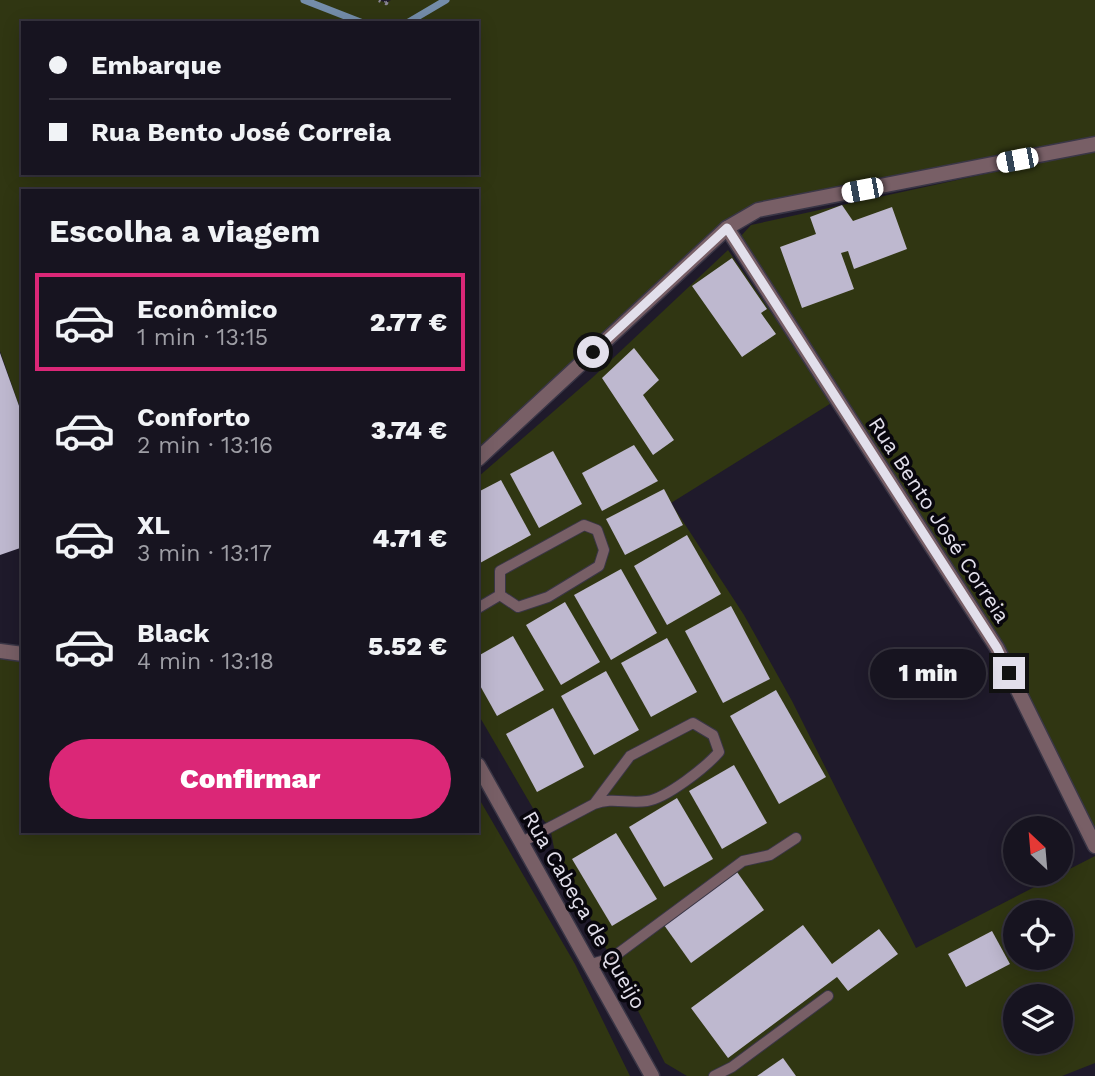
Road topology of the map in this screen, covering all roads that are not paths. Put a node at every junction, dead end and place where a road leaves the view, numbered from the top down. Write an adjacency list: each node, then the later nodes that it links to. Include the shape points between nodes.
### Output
1 (1095, 144): 2 (street, via 758,210)
2 (727, 228): 3 (street); 12 (street, Rua Bento José Correia, via 997,648)
3 (479, 458)
4 (500, 595): 4 (lane, via 500,571 584,525 597,530 604,550 599,565 548,597 518,607); 5 (lane)
5 (479, 607)
6 (0, 651): 7 (street)
7 (21, 654)
8 (479, 767): 11 (street, Rua Cabeça de Queijo)
9 (594, 804): 9 (lane, via 630,756 693,723 713,735 719,752 706,767 652,801 609,799); 11 (lane)
10 (796, 838): 13 (lane, via 770,855 743,861 612,958)
11 (522, 842): 13 (street, Rua Cabeça de Queijo)
12 (1095, 846)
13 (591, 964): 15 (street, Rua Cabeça de Queijo)
14 (828, 996): 16 (lane)
15 (652, 1076)
16 (714, 1076)

